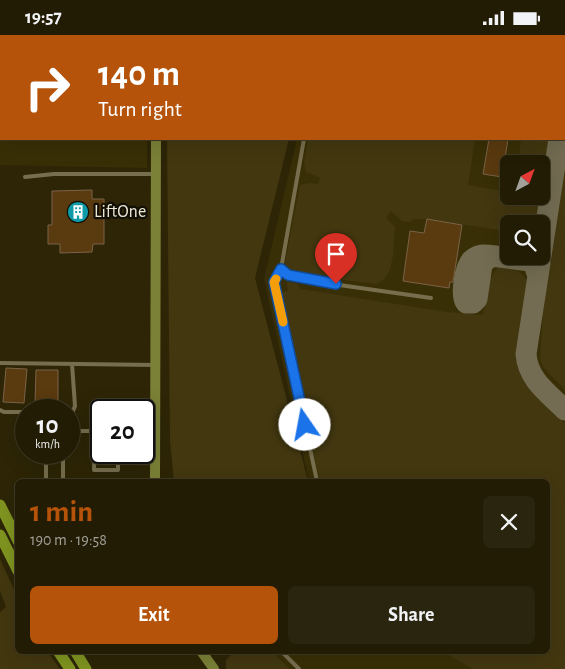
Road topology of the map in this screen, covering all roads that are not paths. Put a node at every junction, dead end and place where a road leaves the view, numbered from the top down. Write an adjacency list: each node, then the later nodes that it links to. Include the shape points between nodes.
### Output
1 (156, 140): 3 (street)
2 (304, 140): 5 (lane)
3 (156, 174): 4 (lane); 9 (street)
4 (25, 177)
5 (281, 269): 6 (lane, via 288,275 318,281); 22 (lane, via 274,282)
6 (431, 298)
7 (0, 363): 8 (lane)
8 (72, 364): 9 (lane); 10 (lane)
9 (155, 365): 11 (street)
10 (74, 399)
11 (155, 399)
12 (0, 410): 13 (lane)
13 (15, 412)
14 (46, 464): 19 (lane)
15 (63, 464): 20 (lane)
16 (94, 464): 17 (lane, via 94,470 118,470)
17 (118, 464)
18 (155, 464): 21 (street)
19 (46, 479)
20 (63, 479)
21 (155, 479)
22 (318, 479)
23 (0, 505): 25 (main road)
24 (0, 535): 27 (main road)
25 (15, 535)
26 (0, 541): 27 (main road)
27 (11, 557): 28 (main road)
28 (15, 565)
29 (60, 654): 33 (main road)
30 (77, 654): 34 (main road)
31 (203, 654): 35 (street)
32 (284, 654): 36 (lane)
33 (70, 669)
34 (86, 669)
35 (214, 669)
36 (299, 669)

